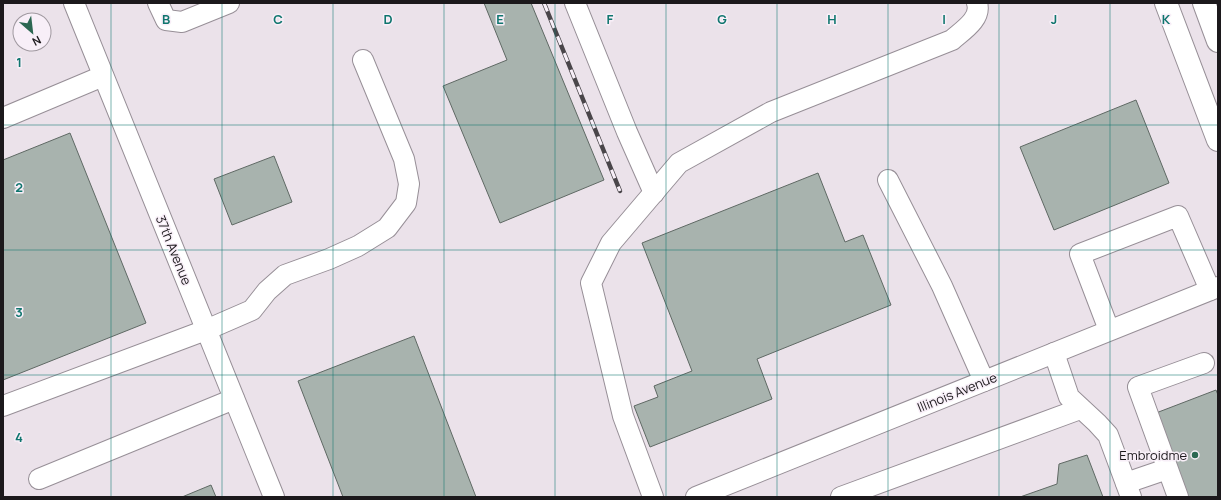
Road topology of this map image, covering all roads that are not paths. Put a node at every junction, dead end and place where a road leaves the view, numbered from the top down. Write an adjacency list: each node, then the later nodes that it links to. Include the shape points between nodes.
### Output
1 (74, 3): 10 (street, 37th Avenue)
2 (158, 3): 3 (street, via 166,20 182,22)
3 (229, 3)
4 (575, 3): 14 (street)
5 (1166, 3): 12 (main road)
6 (1204, 3): 8 (main road)
7 (980, 4): 14 (street, via 972,23 952,40 771,112 679,163)
8 (1218, 41)
9 (363, 60): 16 (street, via 404,159 409,184 406,203 387,228 358,246 285,276 267,291 252,310)
10 (103, 76): 11 (street); 16 (street, 37th Avenue)
11 (3, 118)
12 (1218, 140)
13 (888, 180): 20 (street, via 942,286)
14 (654, 193): 28 (street, via 611,243 591,283 623,416)
15 (1214, 288): 17 (street, Illinois Avenue); 17 (street, via 1178,216 1080,254)
16 (206, 330): 21 (street, 37th Avenue); 22 (street)
17 (1109, 330): 18 (street, Illinois Avenue)
18 (1054, 353): 20 (street, Illinois Avenue); 23 (street, via 1069,397)
19 (1204, 363): 24 (street, via 1138,388)
20 (984, 381): 29 (street, Illinois Avenue)
21 (234, 399): 25 (street); 27 (street, 37th Avenue)
22 (3, 406)
23 (1080, 408): 26 (street, via 1108,435); 30 (street)
24 (1167, 469): 26 (street); 31 (street)
25 (39, 478)
26 (1128, 490)
27 (274, 497)
28 (653, 497)
29 (696, 497)
30 (841, 497)
31 (1178, 497)

